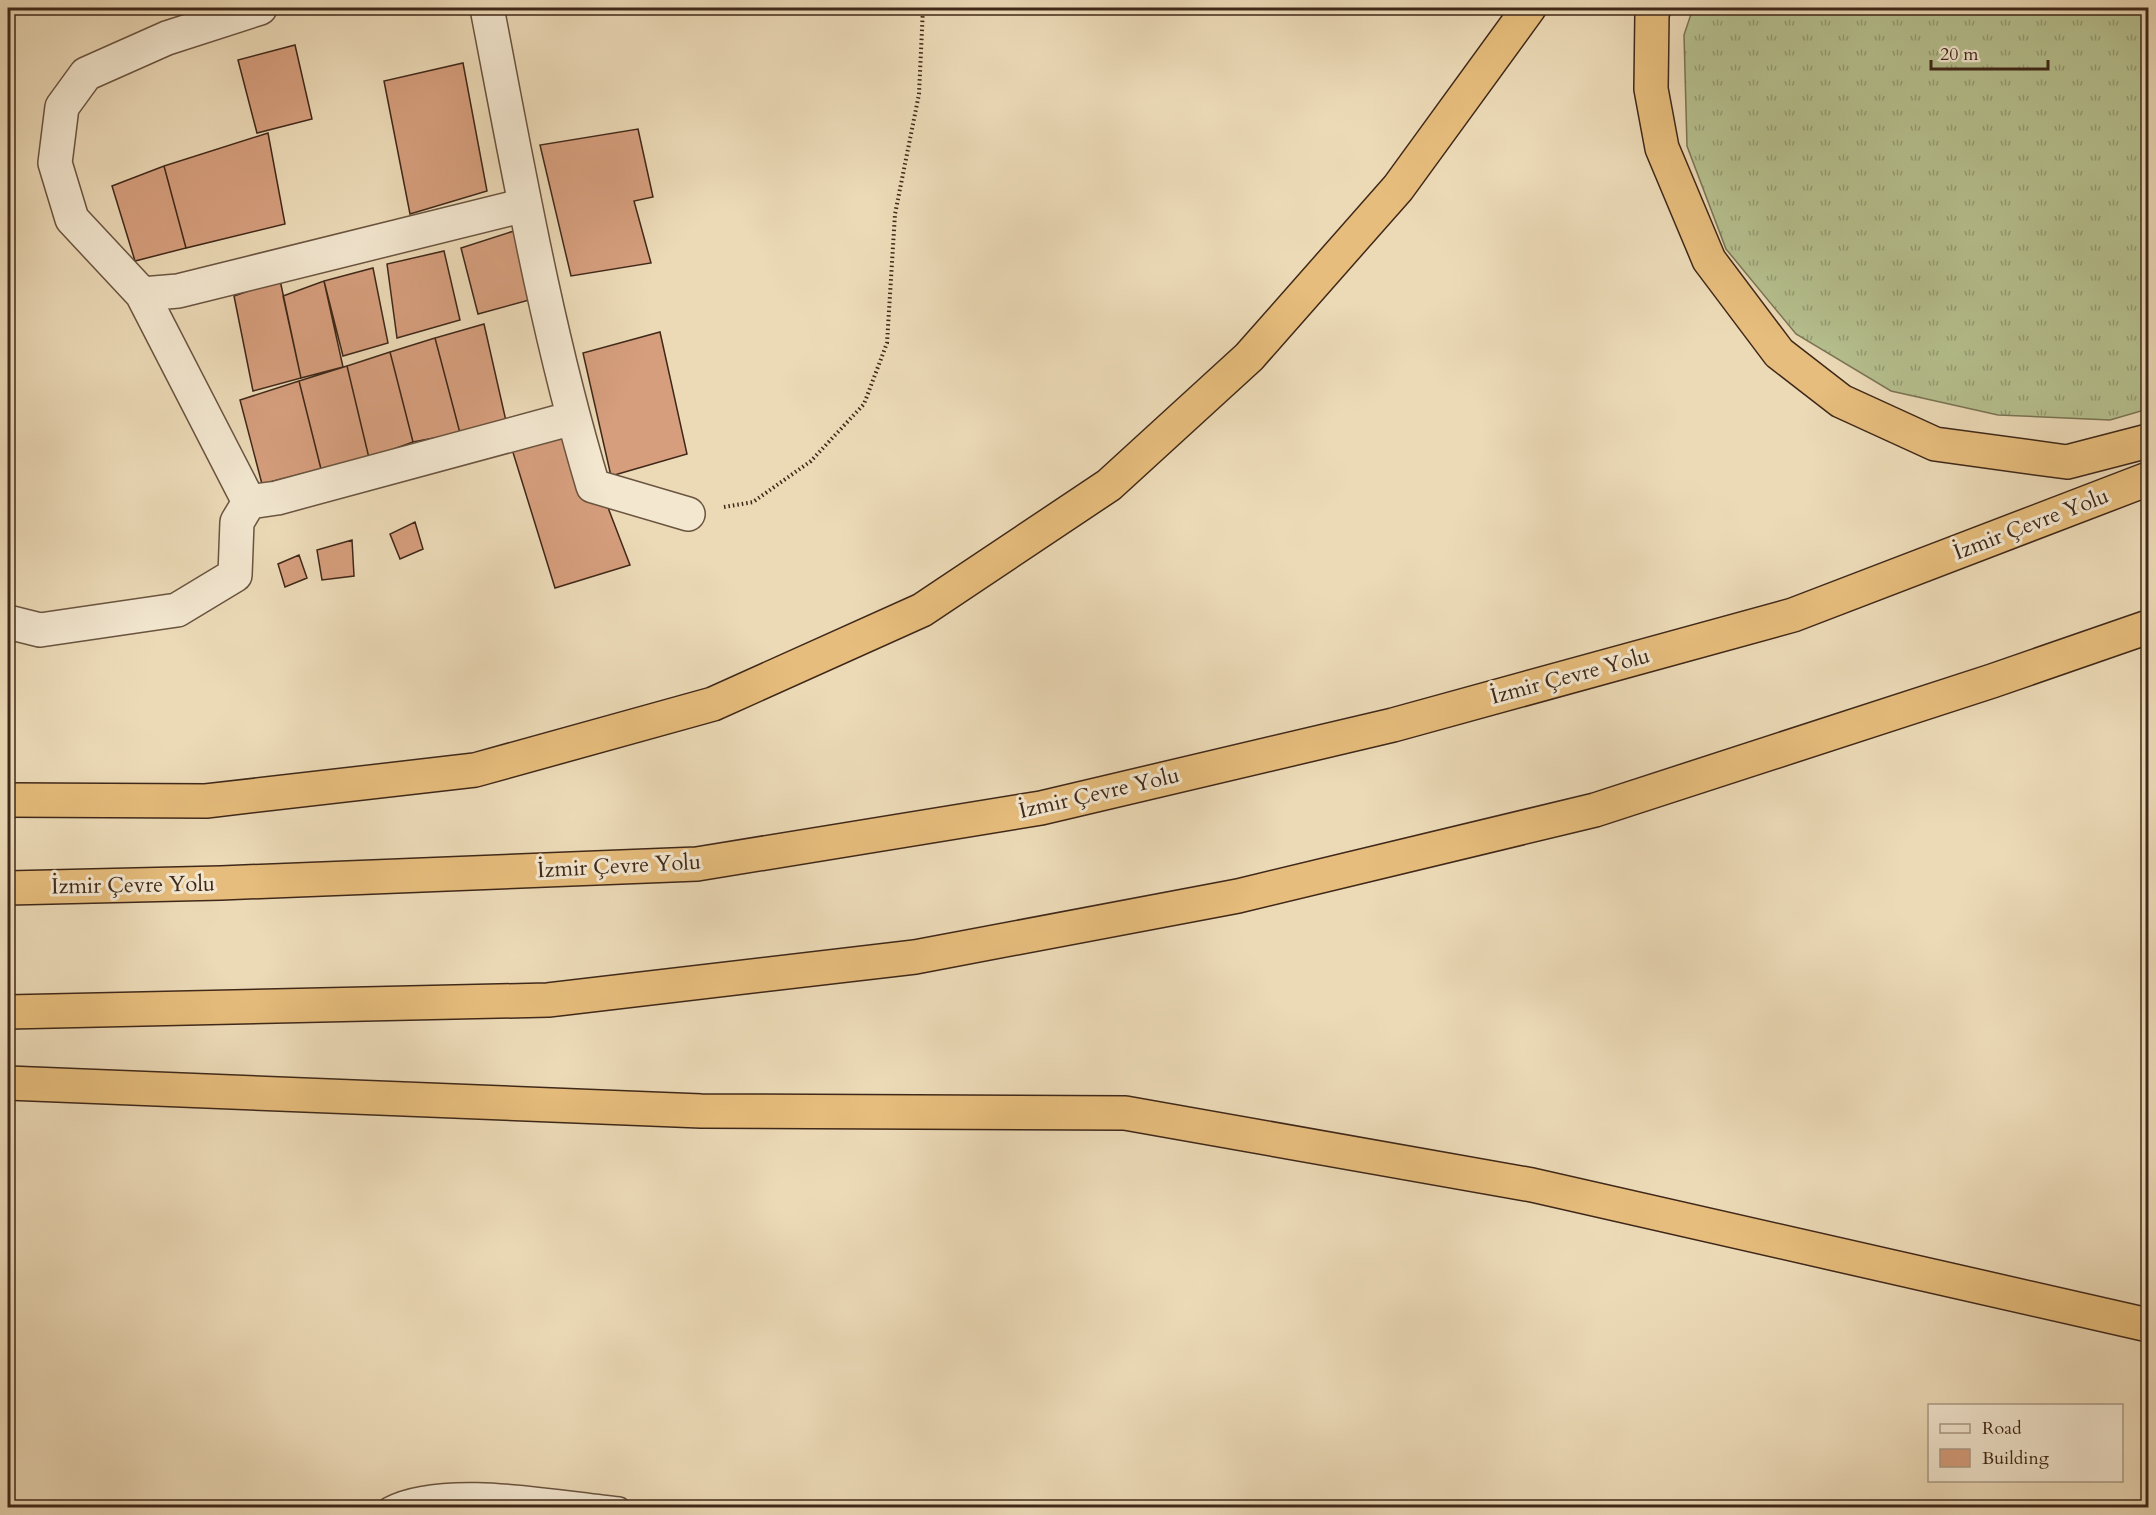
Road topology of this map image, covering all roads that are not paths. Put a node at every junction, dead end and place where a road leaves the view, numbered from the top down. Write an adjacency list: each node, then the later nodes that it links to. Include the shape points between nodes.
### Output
1 (260, 8): 6 (street, via 167,38 86,74 62,107 55,163 72,219)
2 (487, 8): 5 (street)
3 (1529, 8): 14 (highway, via 1398,188 1249,357 1109,485 922,610 713,704 475,770 206,801)
4 (1654, 8): 8 (highway, via 1651,89 1662,148 1709,260 1779,353 1841,401 1935,444 2067,462)
5 (525, 205): 6 (street, via 178,291); 7 (street)
6 (142, 294): 10 (street)
7 (573, 418): 10 (street, via 278,498); 11 (street, via 593,486)
8 (2148, 441)
9 (2148, 479): 15 (highway, İzmir Çevre Yolu, via 1793,615 1393,725 1041,808 698,864)
10 (249, 502): 12 (street, via 237,522 235,575 177,610 40,630)
11 (688, 513)
12 (8, 622)
13 (2148, 627): 16 (highway, via 1595,810 1238,896 915,957 548,1000)
14 (8, 800)
15 (8, 888)
16 (8, 1012)
17 (8, 1083): 18 (highway, via 701,1111 1125,1113 1532,1185)
18 (2148, 1325)
19 (389, 1508): 20 (lane, via 423,1495 465,1493)
20 (620, 1508)

